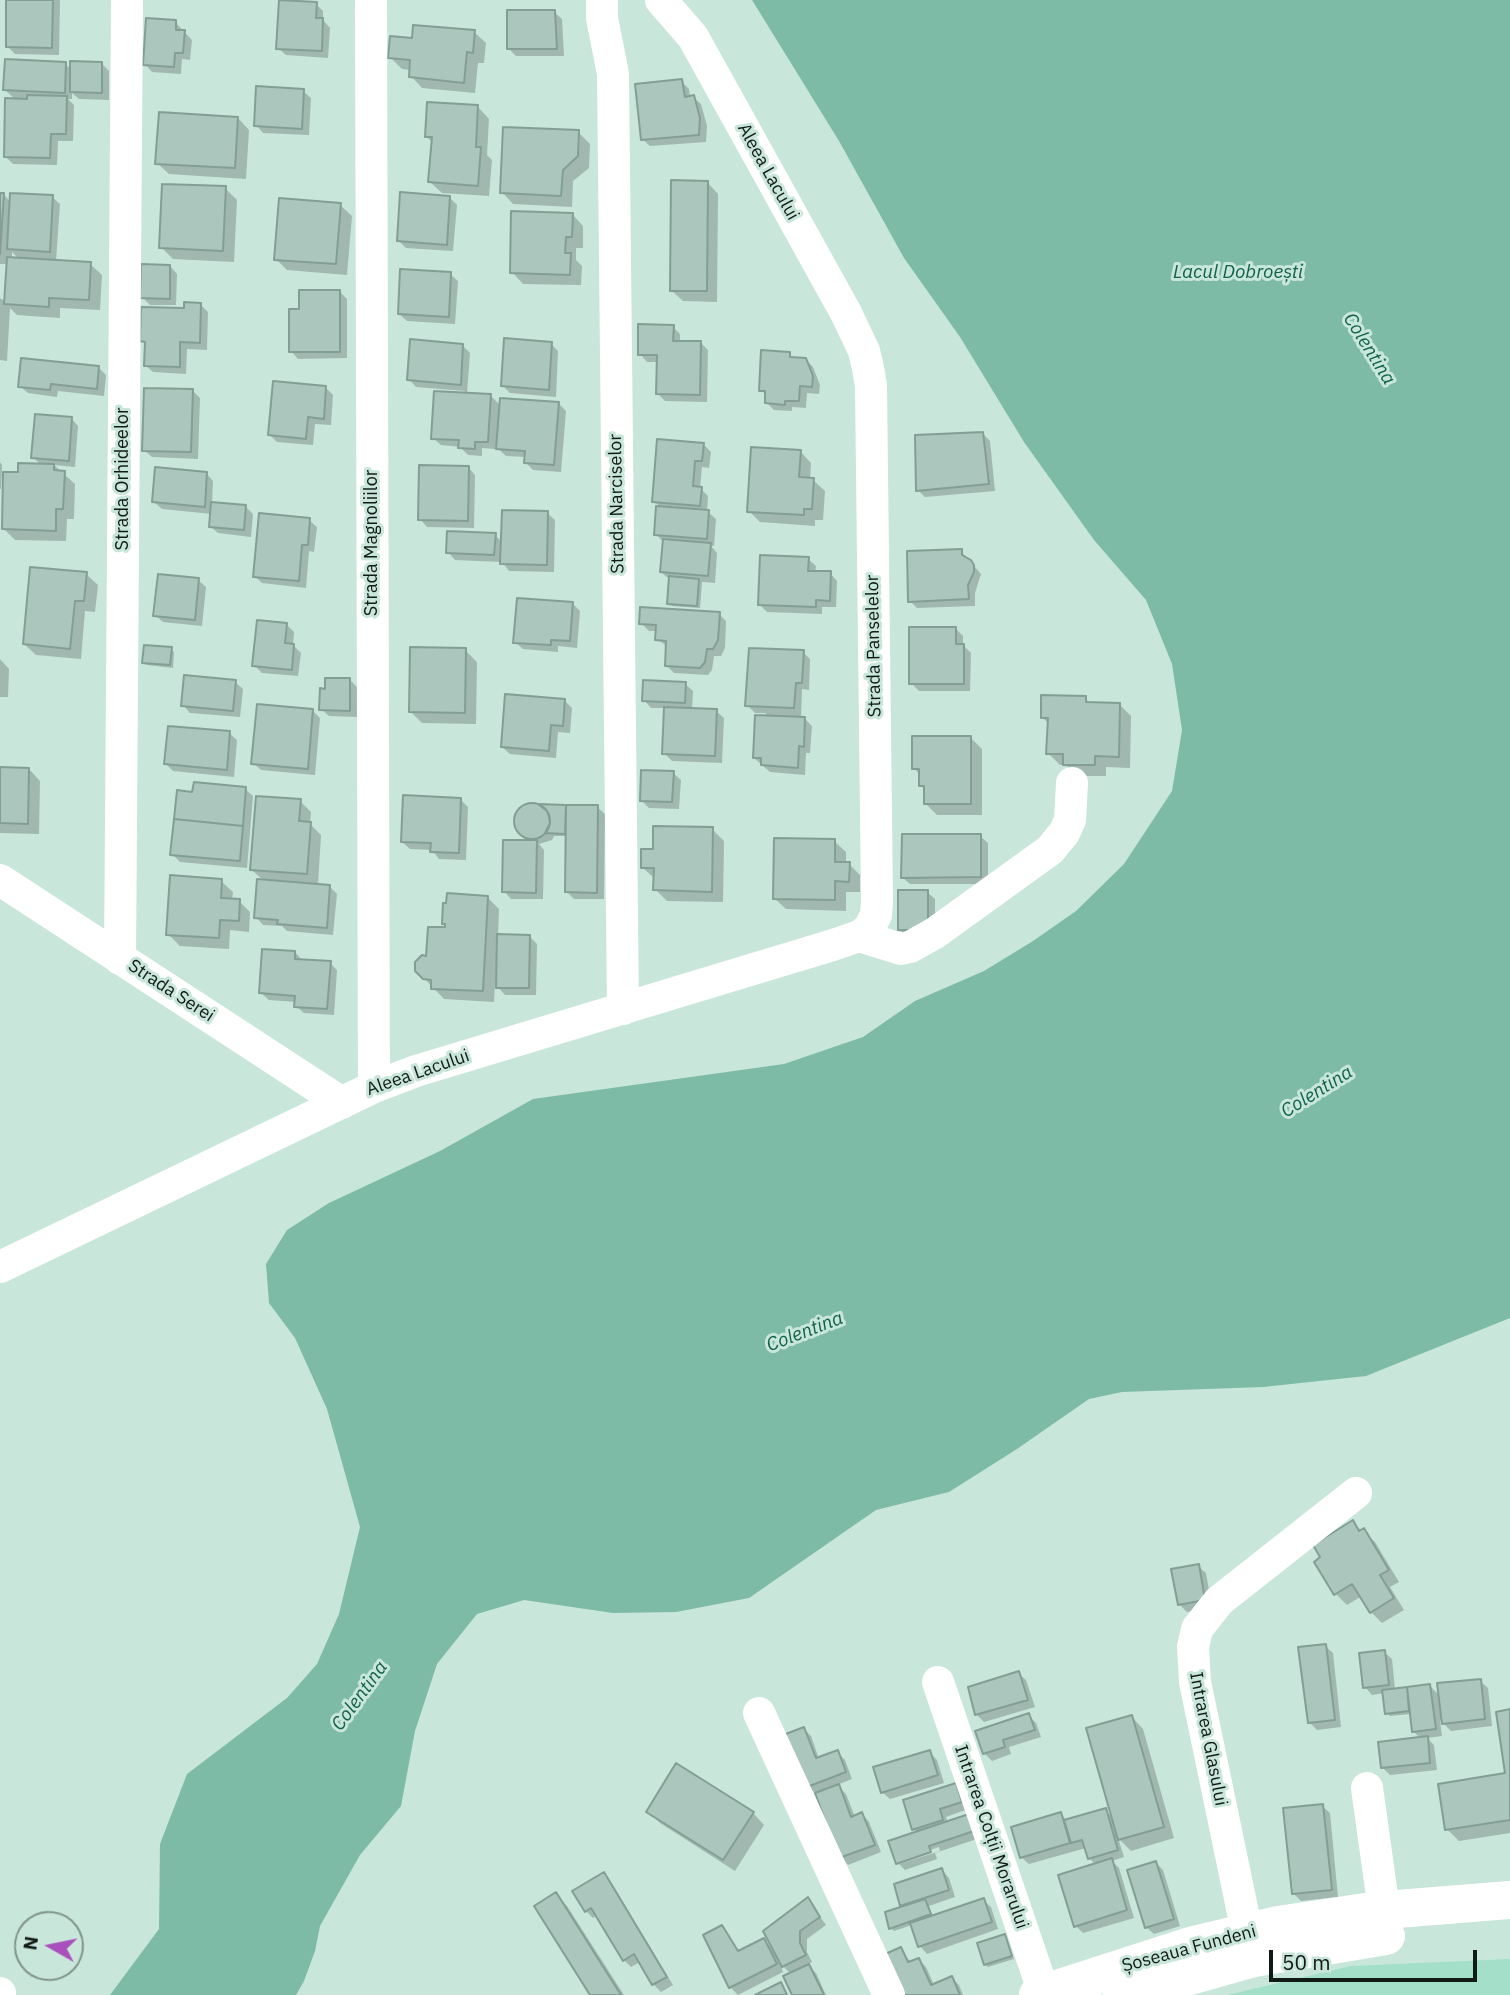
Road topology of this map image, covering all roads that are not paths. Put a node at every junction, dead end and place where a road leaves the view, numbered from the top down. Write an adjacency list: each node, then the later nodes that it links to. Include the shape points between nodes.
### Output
1 (127, 0): 9 (street, Strada Orhideelor)
2 (371, 0): 11 (street, Strada Magnoliilor)
3 (602, 0): 10 (street, Strada Narciselor, via 601,18 613,74)
4 (661, 0): 5 (street, Aleea Lacului, via 693,37)
5 (864, 351): 8 (street, Strada Panselelor, via 871,386 877,901 869,929)
6 (1072, 783): 8 (street, via 1070,820 1050,850 935,933 901,949)
7 (0, 880): 9 (street, Strada Serei)
8 (859, 936): 10 (street, Aleea Lacului)
9 (120, 958): 12 (street, Strada Serei)
10 (623, 1009): 11 (street, Aleea Lacului)
11 (374, 1087): 12 (street, Aleea Lacului)
12 (342, 1102): 13 (street, Aleea Lacului)
13 (0, 1267)
14 (1356, 1493): 21 (street, Intrarea Glasului, via 1219,1601 1197,1629 1192,1662 1195,1682)
15 (938, 1682): 22 (street, Intrarea Colții Morarului)
16 (759, 1713): 23 (street)
17 (1367, 1788): 19 (street)
18 (1510, 1900): 19 (main road, Șoseaua Fundeni)
19 (1384, 1910): 21 (main road, Șoseaua Fundeni)
20 (1510, 1926): 24 (main road, Șoseaua Fundeni, via 1317,1946 1229,1964)
21 (1247, 1932): 22 (main road, Șoseaua Fundeni)
22 (1041, 1994)
23 (889, 1995)
24 (1122, 1995)

